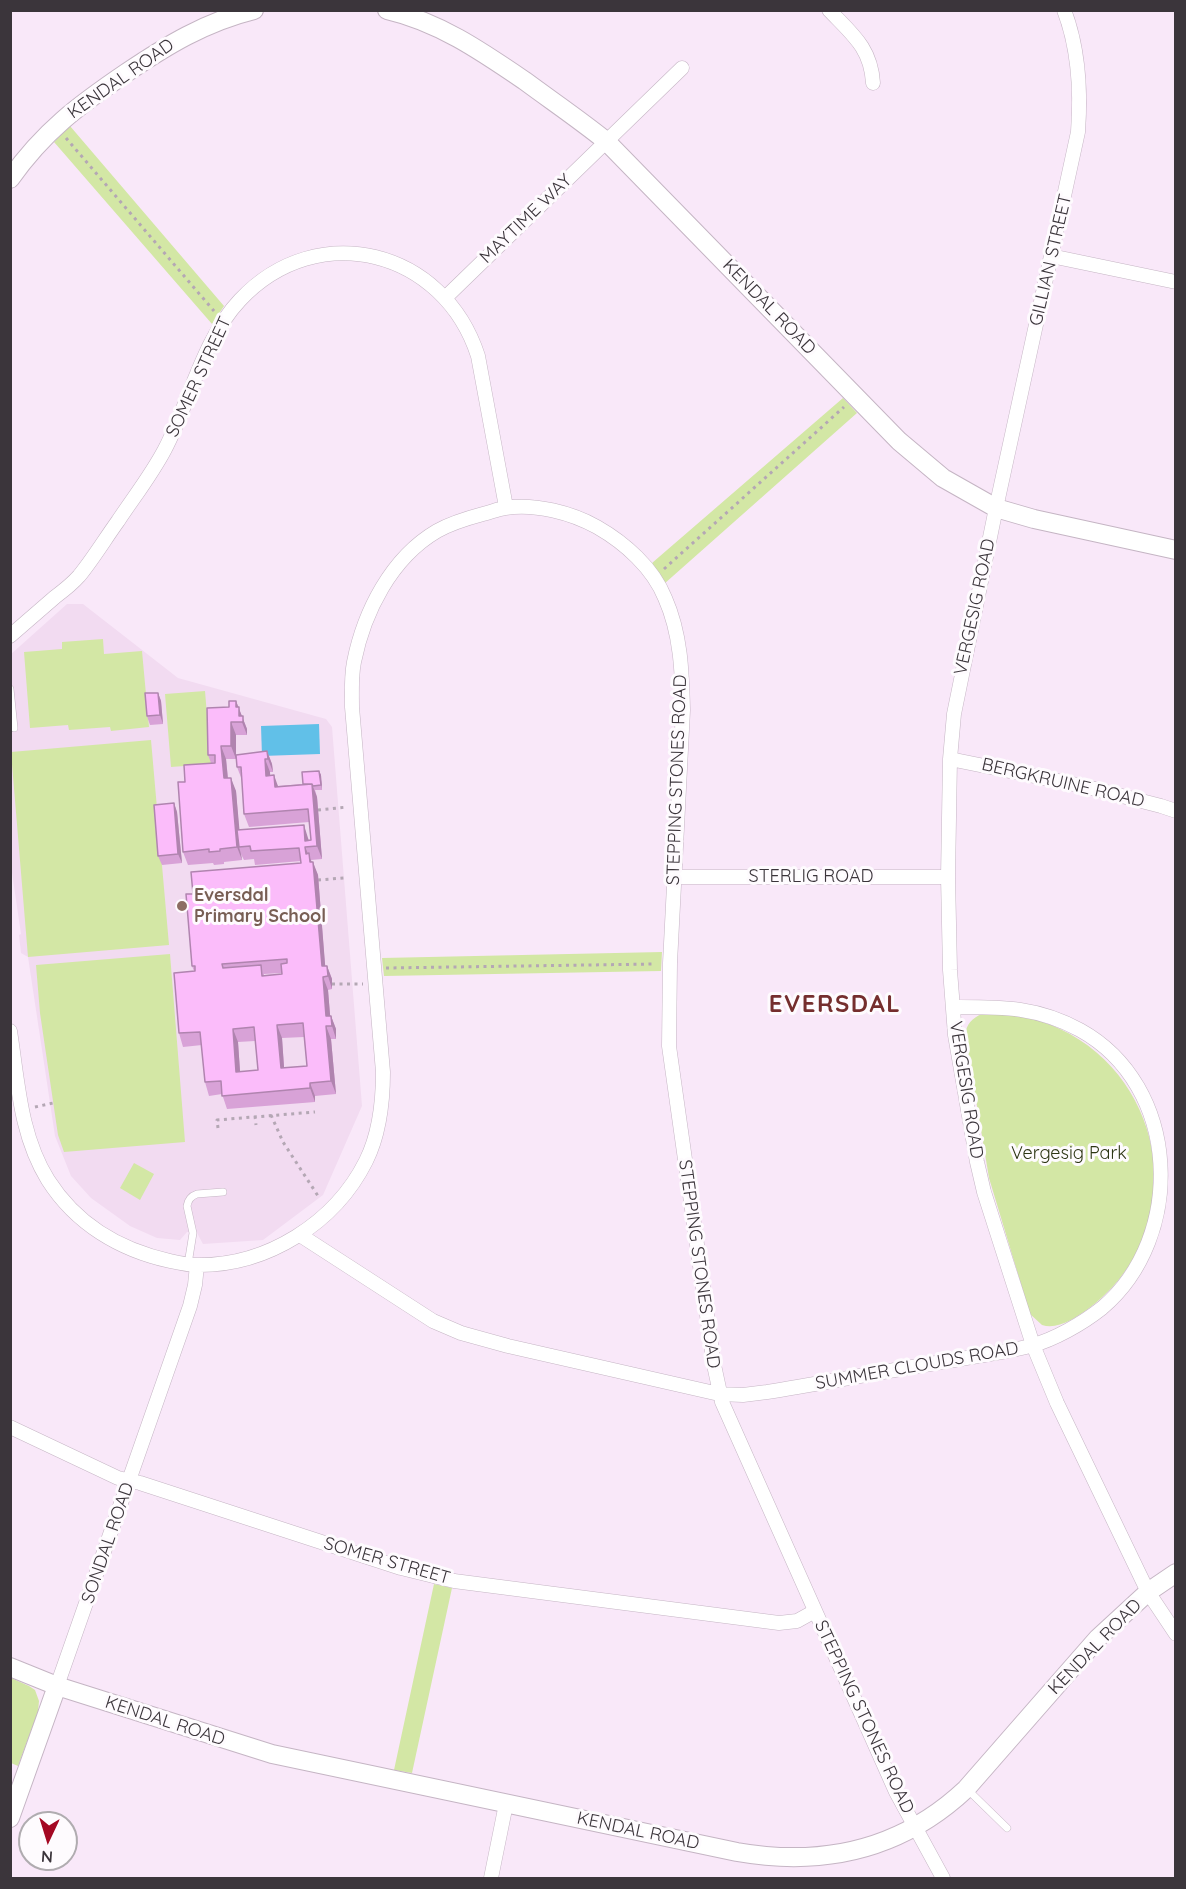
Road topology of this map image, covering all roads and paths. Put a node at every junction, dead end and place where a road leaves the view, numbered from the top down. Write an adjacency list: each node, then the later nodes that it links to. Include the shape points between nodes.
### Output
1 (254, 10): 5 (street, KENDAL ROAD)
2 (828, 10): 7 (street, via 867,53)
3 (1064, 10): 11 (street, GILLIAN STREET, via 1075,51 1080,102 1074,155)
4 (395, 11): 9 (street, KENDAL ROAD, via 428,23 483,52)
5 (225, 14): 8 (street, KENDAL ROAD, via 163,48)
6 (682, 68): 9 (street, MAYTIME WAY)
7 (873, 83)
8 (55, 126): 10 (street, KENDAL ROAD); 14 (path)
9 (606, 141): 13 (street, MAYTIME WAY); 15 (street, KENDAL ROAD)
10 (10, 178)
11 (1051, 256): 12 (street); 17 (street, GILLIAN STREET)
12 (1176, 282)
13 (446, 297): 14 (street, SOMER STREET, via 420,276 390,261 336,253 299,261 267,277 243,297); 16 (street, SOMER STREET, via 466,326 478,356)
14 (223, 322): 20 (street, SOMER STREET, via 154,469 78,578)
15 (856, 396): 17 (street, KENDAL ROAD, via 923,462); 19 (path)
16 (506, 507): 19 (street, STEPPING STONES ROAD, via 558,512 587,521 612,536); 24 (street, STEPPING STONES ROAD, via 436,532 411,552 374,602 354,664 352,707)
17 (996, 508): 18 (street, KENDAL ROAD); 23 (street, VERGESIG ROAD, via 954,714)
18 (1176, 549)
19 (654, 578): 29 (street, STEPPING STONES ROAD, via 673,618 682,674)
20 (10, 636)
21 (10, 688): 22 (lane)
22 (14, 728)
23 (950, 759): 26 (street, BERGKRUINE ROAD, via 1083,786); 27 (street, VERGESIG ROAD)
24 (361, 806): 25 (path); 45 (street, STEPPING STONES ROAD, via 383,1098 367,1160)
25 (318, 810)
26 (1176, 811)
27 (948, 877): 29 (street, STERLIG ROAD); 35 (street, VERGESIG ROAD)
28 (344, 878): 30 (path)
29 (674, 878): 31 (street, STEPPING STONES ROAD)
30 (318, 880)
31 (670, 963): 32 (path); 49 (street, STEPPING STONES ROAD, via 669,1046)
32 (385, 971)
33 (332, 984): 34 (path)
34 (368, 984)
35 (953, 1007): 48 (street, VERGESIG ROAD, via 984,1192); 48 (street, SUMMER CLOUDS ROAD, via 1031,1011 1082,1031 1126,1068 1164,1137 1161,1206 1152,1239 1136,1271 1103,1307 1079,1324)
36 (10, 1031): 47 (street, STEPPING STONES ROAD, via 28,1137 57,1193 90,1226 119,1244 153,1257)
37 (53, 1103): 38 (path)
38 (41, 1106)
39 (315, 1112): 40 (path)
40 (271, 1115): 41 (path); 45 (path, via 283,1142)
41 (255, 1116): 42 (path); 43 (path, via 217,1120)
42 (256, 1125)
43 (218, 1128)
44 (223, 1192): 47 (lane, via 193,1195 188,1201)
45 (329, 1211): 46 (street, STEPPING STONES ROAD)
46 (300, 1235): 47 (street, STEPPING STONES ROAD, via 266,1252 233,1261); 49 (street, SUMMER CLOUDS ROAD, via 433,1321 461,1333)
47 (192, 1265): 51 (street, SONDAL ROAD, via 195,1285 190,1306)
48 (1033, 1345): 49 (street, SUMMER CLOUDS ROAD, via 767,1392); 53 (street, VERGESIG ROAD)
49 (719, 1394): 54 (street, STEPPING STONES ROAD)
50 (10, 1427): 51 (street, SOMER STREET, via 118,1478)
51 (130, 1480): 54 (street, SOMER STREET, via 401,1568 454,1581 778,1623 797,1621); 57 (street, SONDAL ROAD)
52 (1176, 1574): 53 (street, KENDAL ROAD)
53 (1148, 1592): 55 (street, VERGESIG ROAD); 58 (street, KENDAL ROAD, via 1098,1638)
54 (815, 1611): 61 (street, STEPPING STONES ROAD)
55 (1176, 1634)
56 (10, 1667): 57 (street, KENDAL ROAD)
57 (57, 1686): 59 (street, KENDAL ROAD, via 272,1754); 60 (street, SONDAL ROAD, via 21,1777)
58 (966, 1789): 61 (street, KENDAL ROAD); 62 (lane)
59 (506, 1804): 61 (street, KENDAL ROAD, via 737,1852 792,1858 849,1852); 63 (street)
60 (10, 1818)
61 (915, 1826): 64 (street, STEPPING STONES ROAD)
62 (1007, 1828)
63 (491, 1878)
64 (944, 1878)

